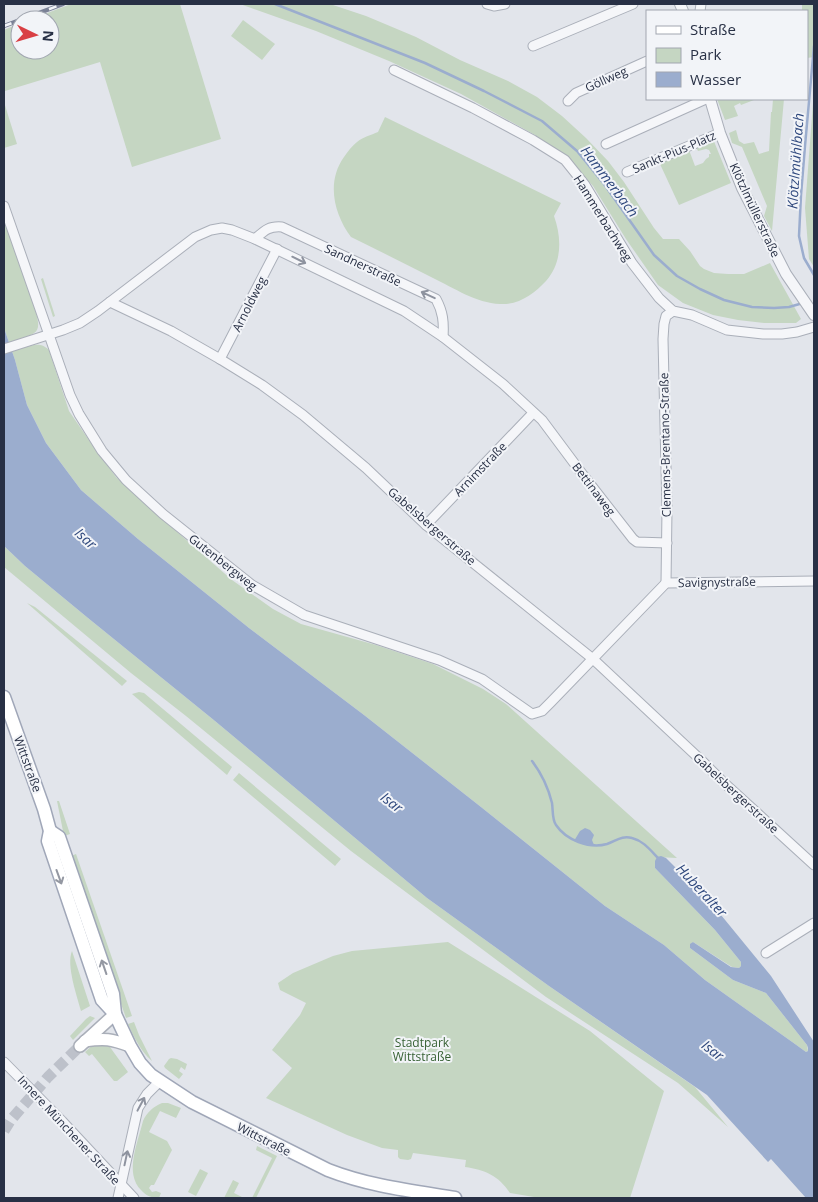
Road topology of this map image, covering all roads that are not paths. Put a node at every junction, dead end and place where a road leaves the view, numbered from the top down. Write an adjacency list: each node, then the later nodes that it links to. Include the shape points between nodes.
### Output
1 (487, 4): 2 (street)
2 (505, 4)
3 (632, 4): 4 (street)
4 (532, 46)
5 (646, 60): 9 (street, Göllweg, via 576,93)
6 (394, 70): 17 (street, Hammerbachweg, via 473,108 565,160 585,184 632,263)
7 (706, 100): 11 (street)
8 (708, 100): 10 (street, Klötzlmüllerstraße)
9 (568, 101)
10 (720, 133): 12 (street, Sankt-Pius-Platz); 18 (street, Klötzlmüllerstraße, via 742,188 786,274)
11 (606, 144)
12 (627, 172)
13 (4, 206): 20 (street, Gutenbergweg)
14 (255, 239): 15 (street, Sandnerstraße); 16 (street, Sandnerstraße, via 232,230 211,230 195,237); 21 (street, Sandnerstraße, one-way to 14, via 444,322 436,299 282,227 274,226)
15 (277, 249): 21 (street, Sandnerstraße, one-way to 21, via 404,311); 23 (street, Arnoldweg)
16 (110, 302): 20 (street, via 80,322); 23 (street, Gabelsbergerstraße)
17 (673, 311): 19 (street, via 692,315 727,330 782,334); 26 (street, Clemens-Brentano-Straße, via 666,316 662,339)
18 (814, 314)
19 (814, 327)
20 (49, 335): 22 (street); 29 (street, Gutenbergweg, via 79,414 126,480 252,585 304,615 439,660 482,679 532,714 542,711)
21 (443, 337): 24 (street, Sandnerstraße)
22 (4, 349)
23 (220, 359): 25 (street, Gabelsbergerstraße, via 303,415)
24 (534, 413): 25 (street, Arnimstraße); 26 (street, Bettinaweg, via 633,539)
25 (426, 525): 29 (street, Gabelsbergerstraße)
26 (666, 543): 28 (street, Clemens-Brentano-Straße)
27 (814, 580): 28 (street, Savignystraße)
28 (666, 583): 29 (street, Savignystraße)
29 (593, 659): 31 (street, Gabelsbergerstraße)
30 (4, 697): 34 (main road, Wittstraße, via 50,831 59,837 62,845 113,994)
31 (814, 865)
32 (814, 923): 33 (street)
33 (766, 953)
34 (114, 1014): 35 (main road, Wittstraße); 35 (main road, via 82,1044 105,1039)
35 (130, 1046): 37 (main road, Wittstraße, via 140,1063)
36 (4, 1062): 38 (street, Innere Münchener Straße)
37 (160, 1081): 38 (street, one-way to 37, via 138,1108 146,1094); 41 (main road, Wittstraße, via 192,1102 328,1170 394,1189)
38 (121, 1185): 39 (street); 40 (street, Innere Münchener Straße)
39 (118, 1198)
40 (134, 1198)
41 (455, 1198)

